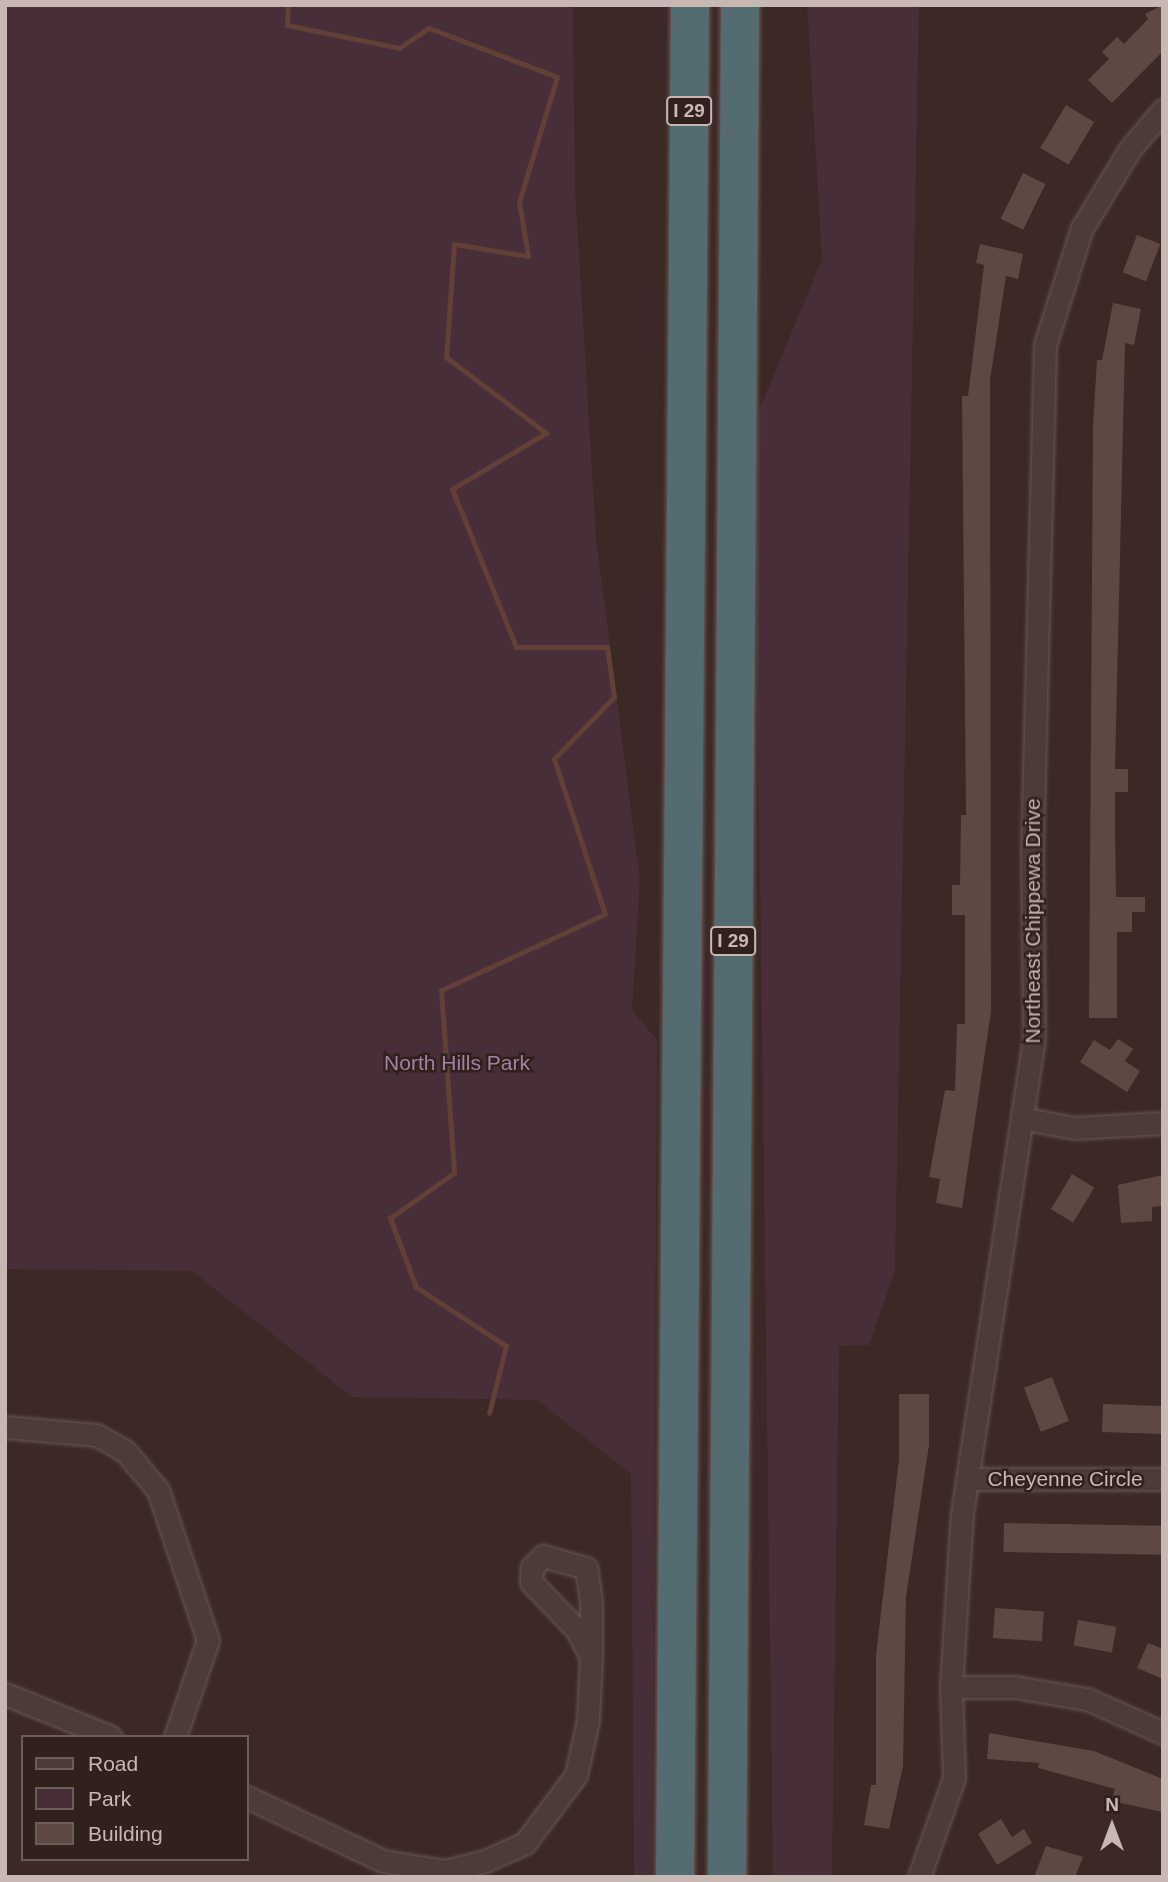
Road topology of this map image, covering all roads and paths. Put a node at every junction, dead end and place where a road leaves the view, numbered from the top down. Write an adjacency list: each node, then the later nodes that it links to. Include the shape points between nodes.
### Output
1 (690, 5): 16 (highway, I 29)
2 (740, 5): 17 (highway, I 29)
3 (1163, 110): 4 (street, Northeast Chippewa Drive, via 1130,149 1082,228 1045,345 1032,851 1037,956)
4 (1026, 1119): 5 (street, via 1074,1128); 7 (street, Northeast Chippewa Drive)
5 (1163, 1123)
6 (5, 1427): 14 (street, via 97,1435 125,1451 158,1490 208,1640)
7 (967, 1479): 8 (street, Cheyenne Circle); 10 (street, Northeast Chippewa Drive)
8 (1163, 1479)
9 (591, 1657): 15 (street, via 588,1720 576,1775 525,1843 485,1861 445,1871 383,1861)
10 (951, 1687): 12 (street, via 1015,1687 1087,1699); 18 (street, Northeast Chippewa Drive, via 954,1778)
11 (5, 1694): 13 (street)
12 (1163, 1732)
13 (106, 1735)
14 (176, 1735)
15 (248, 1797)
16 (675, 1877)
17 (727, 1877)
18 (919, 1877)

